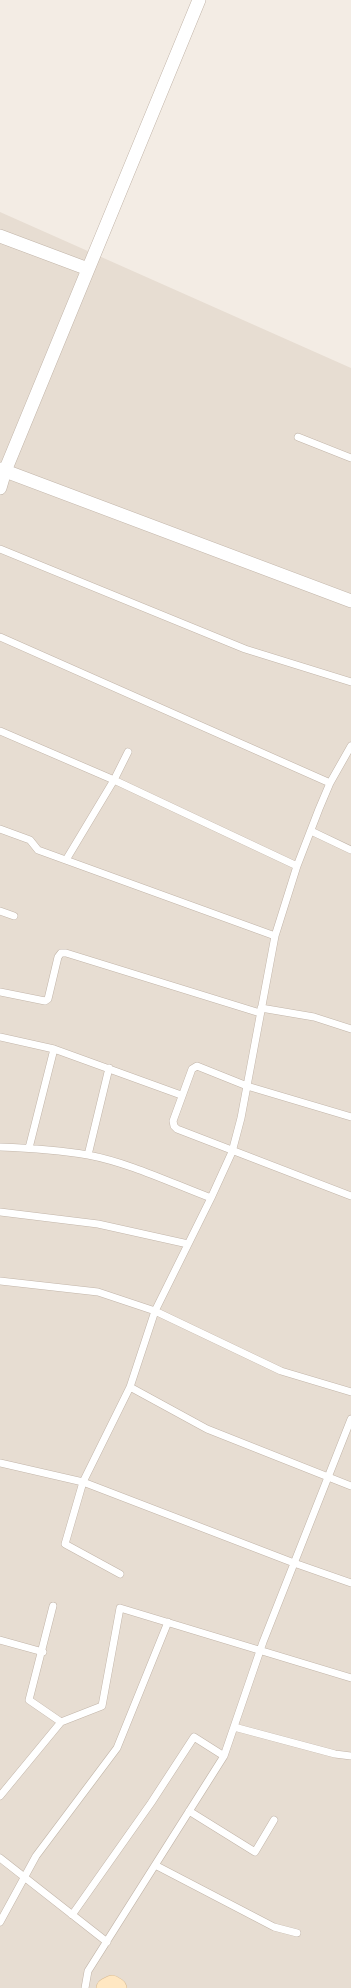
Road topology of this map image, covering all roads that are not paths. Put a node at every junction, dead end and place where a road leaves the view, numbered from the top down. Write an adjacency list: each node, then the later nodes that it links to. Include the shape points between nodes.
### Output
1 (199, 0): 3 (street)
2 (0, 236): 3 (street)
3 (88, 269): 6 (street)
4 (298, 437): 5 (lane)
5 (351, 458)
6 (2, 470): 7 (street); 9 (street)
7 (0, 488)
8 (0, 549): 11 (lane, via 245,649)
9 (351, 601)
10 (0, 636): 17 (lane)
11 (351, 682)
12 (0, 731): 16 (lane)
13 (351, 746): 15 (lane)
14 (128, 752): 16 (lane)
15 (349, 756): 17 (lane)
16 (114, 780): 21 (lane); 22 (lane)
17 (330, 783): 19 (lane)
18 (0, 830): 21 (lane, via 30,840 38,850)
19 (311, 831): 20 (lane); 22 (lane)
20 (351, 850)
21 (66, 860): 25 (lane)
22 (297, 866): 25 (lane)
23 (0, 911): 24 (lane)
24 (14, 916)
25 (275, 936): 27 (lane)
26 (0, 992): 27 (lane, via 45,1001 48,999 58,957 66,953)
27 (261, 1011): 28 (lane, via 314,1017); 32 (lane)
28 (351, 1029)
29 (0, 1037): 30 (lane)
30 (54, 1049): 31 (lane); 36 (lane)
31 (110, 1068): 33 (lane); 38 (lane)
32 (247, 1086): 33 (lane, via 194,1066); 34 (lane); 37 (lane)
33 (181, 1095): 37 (lane, via 173,1121 174,1126)
34 (351, 1117)
35 (0, 1147): 36 (lane)
36 (29, 1148): 38 (lane)
37 (232, 1152): 39 (lane); 40 (lane)
38 (88, 1155): 40 (lane, via 120,1164)
39 (351, 1196)
40 (211, 1198): 42 (lane)
41 (0, 1212): 42 (lane, via 98,1224)
42 (188, 1244): 44 (lane)
43 (0, 1281): 44 (lane, via 98,1292)
44 (155, 1311): 45 (lane); 46 (lane, via 281,1371)
45 (130, 1387): 49 (lane, via 207,1429); 50 (lane)
46 (351, 1392)
47 (351, 1419): 49 (lane)
48 (0, 1463): 50 (lane)
49 (328, 1476): 51 (lane); 52 (lane)
50 (83, 1482): 52 (lane); 53 (lane, via 65,1544)
51 (351, 1486)
52 (294, 1563): 54 (lane); 58 (lane)
53 (120, 1574)
54 (351, 1583)
55 (53, 1606): 59 (lane)
56 (168, 1622): 58 (lane); 61 (lane, via 120,1608 102,1706); 70 (lane, via 118,1748 36,1856)
57 (0, 1640): 59 (lane)
58 (260, 1650): 60 (lane); 62 (lane)
59 (43, 1652): 61 (lane, via 29,1700)
60 (351, 1678)
61 (61, 1722): 65 (lane)
62 (234, 1727): 63 (lane); 64 (lane)
63 (224, 1756): 66 (lane); 71 (lane, via 194,1737)
64 (351, 1756)
65 (0, 1796)
66 (189, 1811): 67 (lane, via 255,1852); 69 (lane)
67 (274, 1820)
68 (0, 1858): 70 (lane)
69 (155, 1865): 73 (lane, via 274,1927); 74 (lane)
70 (24, 1876): 71 (lane); 72 (lane)
71 (72, 1915): 74 (lane)
72 (0, 1922)
73 (296, 1933)
74 (106, 1942): 75 (lane, via 88,1970)
75 (84, 1988)
76 (106, 1988): 77 (main road)
77 (117, 1988)

